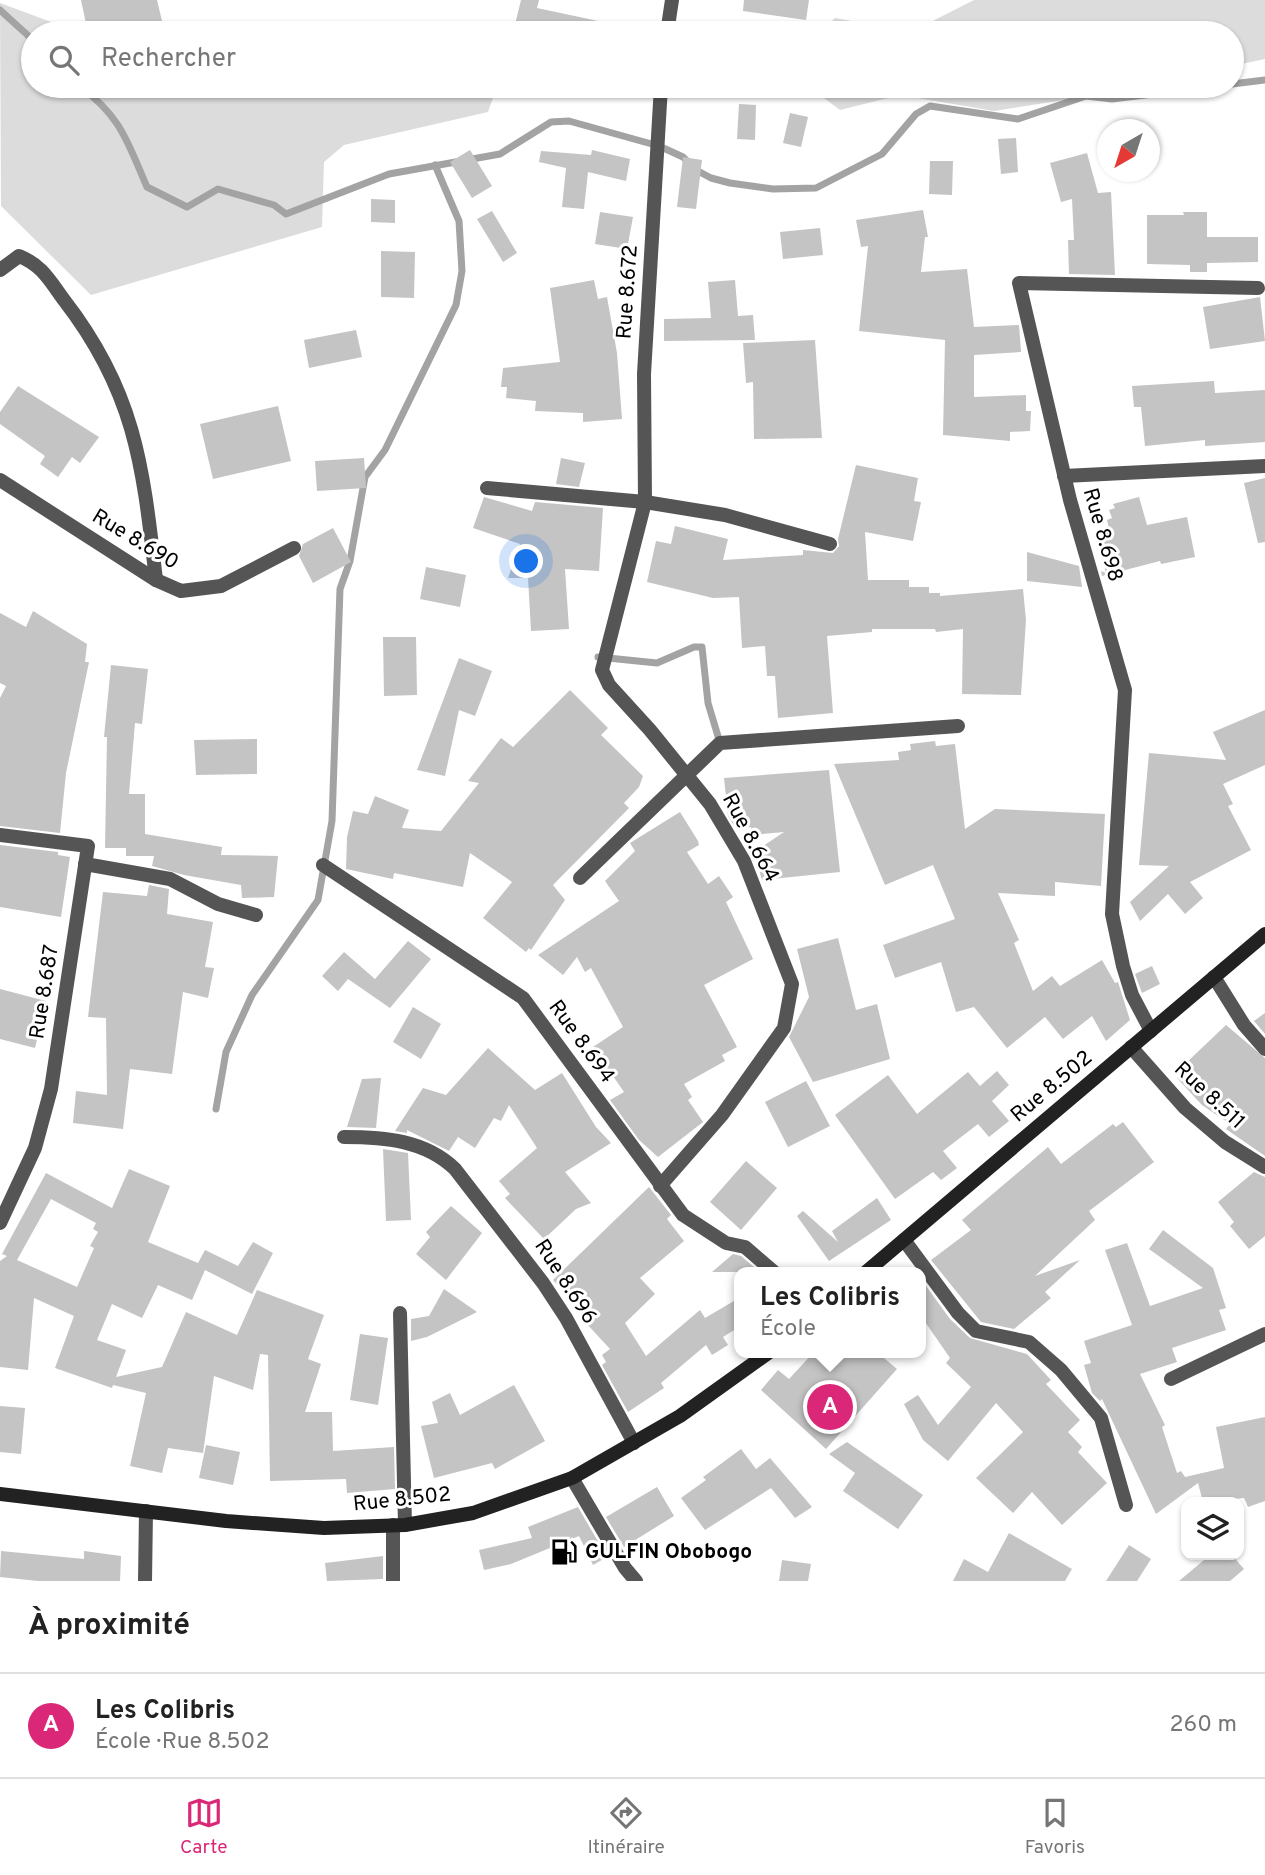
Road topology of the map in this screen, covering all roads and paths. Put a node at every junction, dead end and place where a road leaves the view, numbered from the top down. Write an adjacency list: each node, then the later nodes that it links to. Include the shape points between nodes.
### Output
1 (672, 0): 2 (street)
2 (669, 21)
3 (660, 98): 10 (street, Rue 8.672, via 644,374)
4 (0, 270): 13 (street, via 19,256 43,270 112,372 132,424 145,484)
5 (1258, 288): 7 (street, Rue 8.698, via 1019,284)
6 (1265, 466): 7 (street)
7 (1064, 476): 23 (street, Rue 8.698, via 1125,690 1112,914 1129,985)
8 (2, 486): 13 (street, Rue 8.690)
9 (487, 488): 10 (street)
10 (645, 502): 11 (street, via 725,515); 15 (street, Rue 8.664, via 602,670 609,685)
11 (831, 544)
12 (294, 548): 13 (street, Rue 8.690, via 221,586 181,591)
13 (156, 580)
14 (958, 726): 15 (street, via 720,743)
15 (687, 775): 19 (street); 28 (street, Rue 8.664, via 744,861 792,984 784,1028 722,1115)
16 (0, 835): 17 (street, via 88,846)
17 (85, 864): 20 (street, via 170,879 218,904); 29 (street, Rue 8.687, via 51,1089 36,1148)
18 (323, 865): 28 (street, Rue 8.694, via 523,999)
19 (580, 878)
20 (256, 915)
21 (1265, 934): 22 (main road, Rue 8.502)
22 (1214, 977): 23 (main road, Rue 8.502); 25 (street)
23 (1151, 1031): 24 (main road, Rue 8.502)
24 (1131, 1047): 27 (street, Rue 8.511, via 1185,1108 1225,1142); 30 (main road, Rue 8.502)
25 (1265, 1049)
26 (344, 1137): 39 (street, Rue 8.696, via 402,1142 442,1156 543,1283)
27 (1265, 1167)
28 (660, 1186): 31 (street, Rue 8.694, via 683,1215 726,1243 745,1247)
29 (0, 1223)
30 (904, 1240): 32 (main road, Rue 8.502); 33 (street)
31 (768, 1267)
32 (872, 1267)
33 (924, 1267)
34 (926, 1270): 42 (street, via 976,1331 1029,1342 1061,1370 1101,1418)
35 (401, 1313): 44 (street)
36 (1265, 1334): 38 (street)
37 (761, 1358): 39 (main road, Rue 8.502)
38 (1171, 1379)
39 (634, 1443): 40 (main road, Rue 8.502)
40 (572, 1478): 44 (main road, Rue 8.502, via 473,1513); 47 (street)
41 (0, 1494): 43 (main road, Rue 8.502)
42 (1126, 1505)
43 (146, 1511): 44 (main road, Rue 8.502, via 324,1528); 45 (street)
44 (399, 1525): 46 (street)
45 (145, 1581)
46 (393, 1581)
47 (636, 1581)

